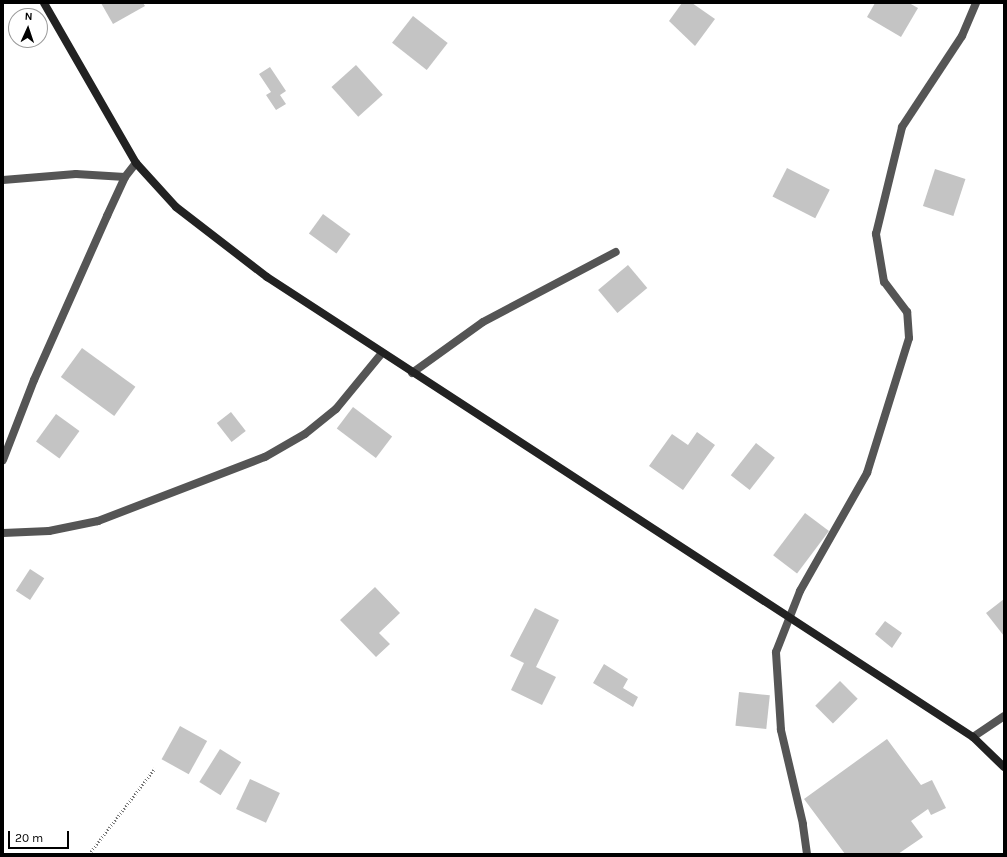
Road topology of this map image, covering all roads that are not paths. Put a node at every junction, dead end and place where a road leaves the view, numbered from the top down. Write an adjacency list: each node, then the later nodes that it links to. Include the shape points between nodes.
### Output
1 (44, 3): 3 (street)
2 (976, 3): 11 (street, via 962,36 902,127 876,234 884,282 907,312 909,338 867,473 800,591)
3 (136, 163): 4 (street); 7 (street, via 176,207 267,278)
4 (125, 176): 5 (street, via 82,173); 9 (street, via 34,380)
5 (3, 180)
6 (616, 252): 8 (street, via 483,322)
7 (382, 353): 8 (street); 10 (street, via 336,409 305,434 265,457 98,521 49,531)
8 (412, 373): 11 (street)
9 (3, 460)
10 (3, 533)
11 (790, 617): 13 (street); 15 (street, via 776,652 781,730 803,824)
12 (1004, 716): 13 (street)
13 (973, 737): 14 (street)
14 (1004, 767)
15 (807, 854)

